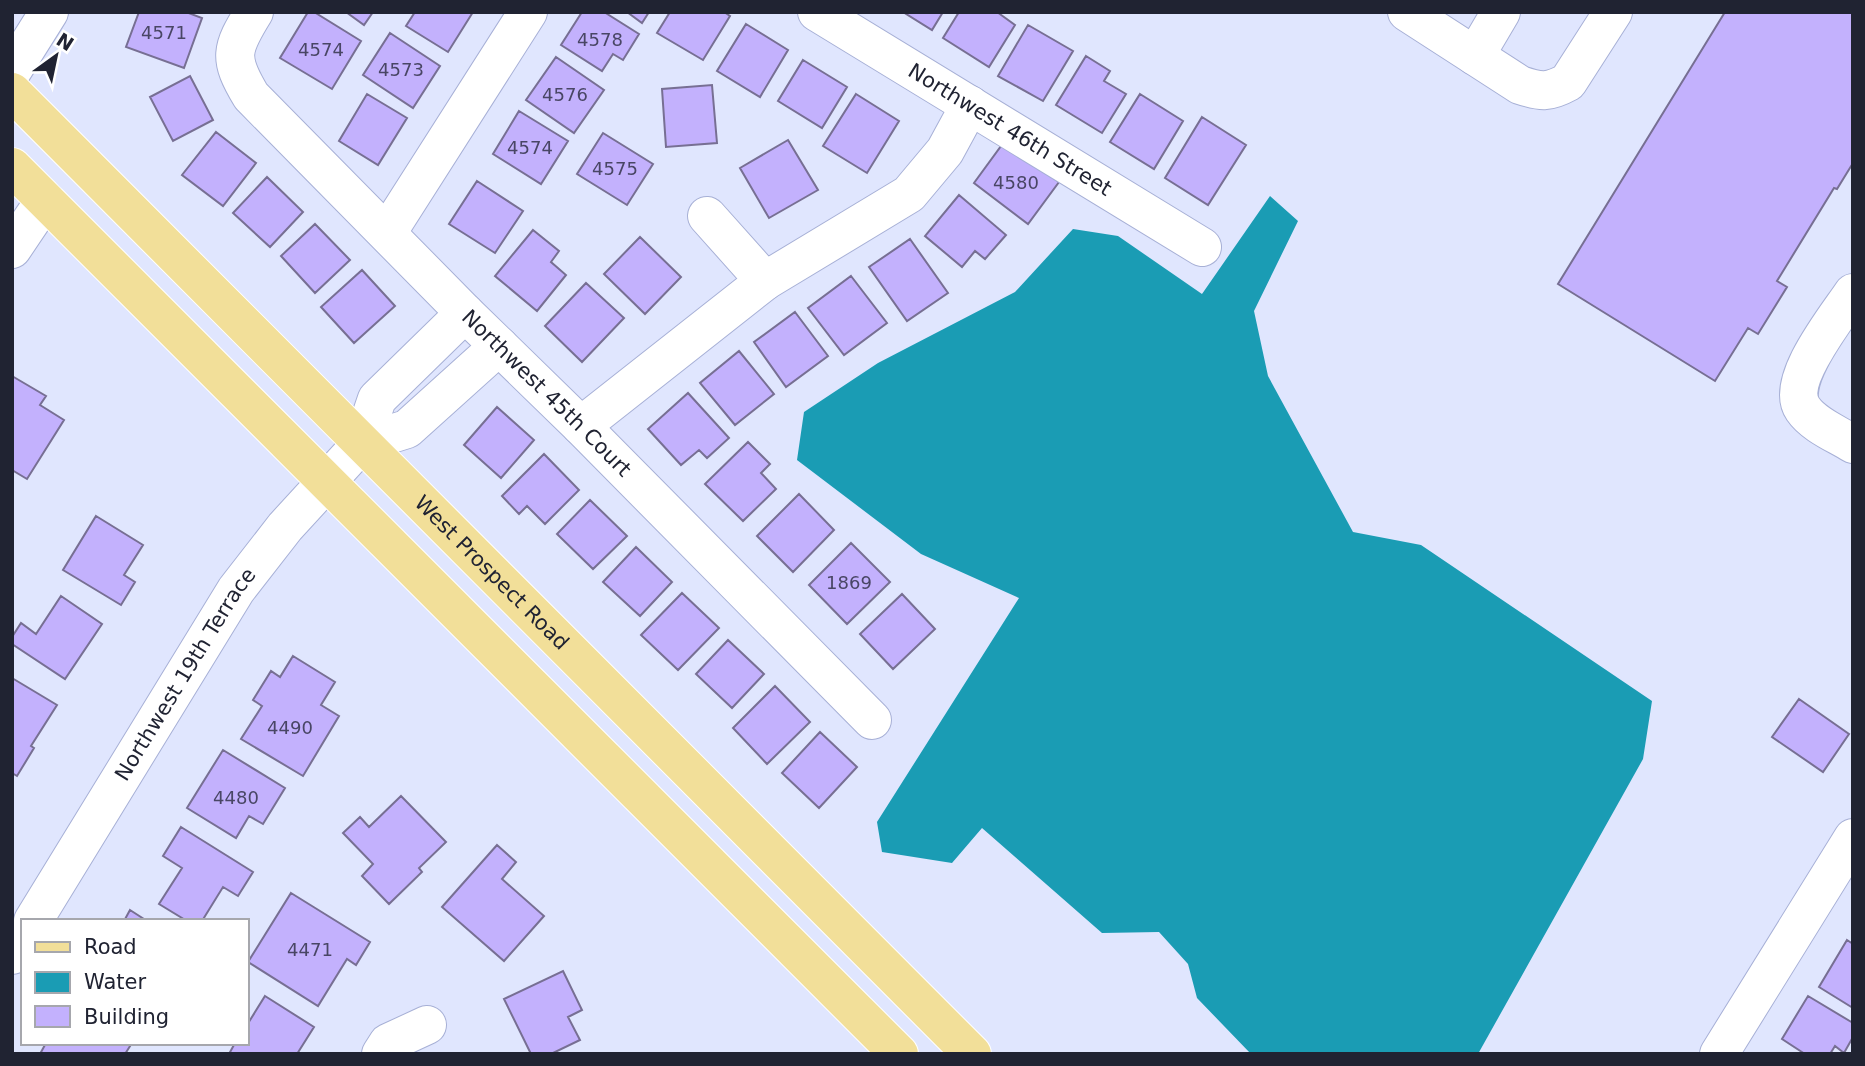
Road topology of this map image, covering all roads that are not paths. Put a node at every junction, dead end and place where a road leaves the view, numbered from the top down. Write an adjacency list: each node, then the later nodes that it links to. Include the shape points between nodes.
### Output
1 (49, 12): 9 (street)
2 (254, 12): 15 (street, Northwest 45th Court, via 233,57 251,96)
3 (527, 12): 15 (street)
4 (817, 12): 11 (street, Northwest 46th Street)
5 (1407, 12): 8 (street)
6 (1501, 12): 8 (street)
7 (1613, 12): 8 (street, via 1568,82 1556,89 1540,92 1520,85)
8 (1475, 56)
9 (12, 71)
10 (12, 92): 23 (main road, West Prospect Road)
11 (970, 105): 16 (street, Northwest 46th Street); 18 (street, via 946,151 909,194)
12 (12, 167): 13 (main road)
13 (45, 200): 17 (street); 25 (main road)
14 (707, 216): 18 (street)
15 (387, 233): 20 (street, Northwest 45th Court)
16 (1202, 247)
17 (12, 248)
18 (765, 281): 22 (street)
19 (1853, 293): 24 (street, via 1807,364 1798,391 1800,406 1809,417)
20 (464, 313): 21 (street, Northwest 45th Court); 23 (street, Northwest 19th Terrace, via 377,399)
21 (499, 346): 22 (street, Northwest 45th Court); 23 (street, via 407,429)
22 (581, 426): 26 (street, Northwest 45th Court)
23 (362, 443): 25 (street, Northwest 19th Terrace); 32 (main road, West Prospect Road)
24 (1853, 444)
25 (327, 481): 28 (street, Northwest 19th Terrace, via 236,590); 31 (main road)
26 (872, 720)
27 (1853, 838): 33 (street)
28 (34, 919)
29 (427, 1026): 30 (street, via 388,1043)
30 (381, 1054)
31 (899, 1054)
32 (972, 1054)
33 (1719, 1054)

